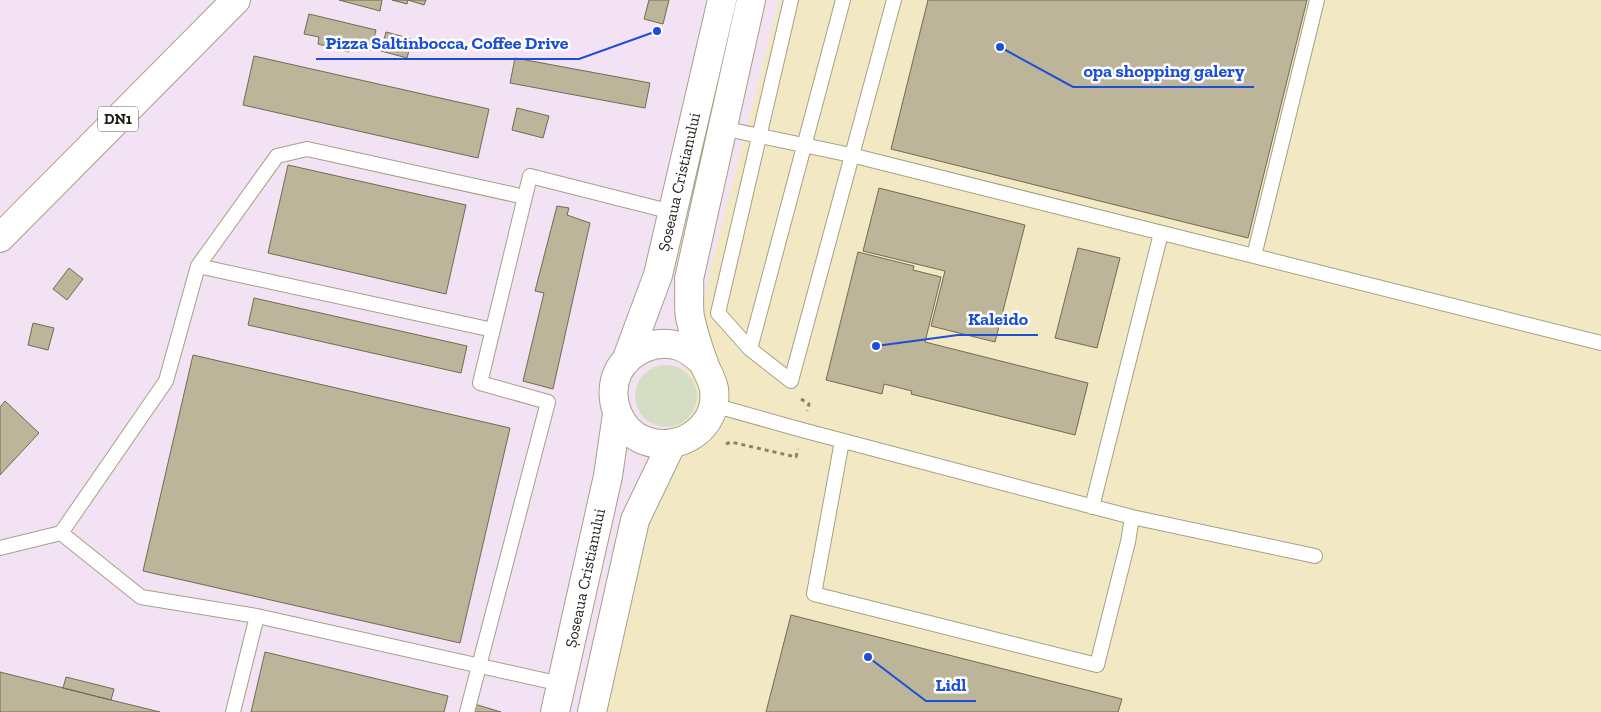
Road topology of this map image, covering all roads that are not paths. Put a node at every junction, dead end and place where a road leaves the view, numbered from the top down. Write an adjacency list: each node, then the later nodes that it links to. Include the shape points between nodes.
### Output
1 (236, 0): 15 (street, DN1)
2 (722, 0): 13 (street, Șoseaua Cristianului)
3 (751, 0): 8 (street, Șoseaua Cristianului)
4 (791, 0): 9 (lane)
5 (843, 0): 10 (lane)
6 (894, 0): 11 (lane)
7 (1317, 0): 16 (lane)
8 (722, 128): 9 (lane); 22 (street, Șoseaua Cristianului, via 690,279 690,317)
9 (760, 134): 10 (lane); 20 (lane, via 718,312)
10 (805, 144): 11 (lane); 20 (lane)
11 (851, 156): 14 (lane); 20 (lane, via 791,381)
12 (525, 197): 13 (lane, via 530,176); 17 (lane, via 307,149 277,156); 18 (lane)
13 (672, 212): 21 (street, Șoseaua Cristianului, via 658,275)
14 (1161, 233): 16 (lane); 27 (lane)
15 (0, 238)
16 (1254, 256): 19 (lane)
17 (198, 266): 18 (lane); 29 (lane, via 166,381)
18 (492, 330): 33 (lane, via 480,384 548,402)
19 (1601, 343)
20 (750, 348)
21 (626, 361): 22 (street, Șoseaua Cristianului, via 651,345 666,344 680,346); 24 (street, Șoseaua Cristianului, via 614,386)
22 (704, 363): 23 (street, Șoseaua Cristianului, via 714,390)
23 (713, 405): 25 (lane); 26 (street, via 698,431)
24 (617, 414): 26 (street, via 639,439); 34 (street, Șoseaua Cristianului, via 608,476)
25 (842, 441): 27 (lane); 28 (lane, via 814,594 1096,665)
26 (671, 445): 38 (street, via 635,520)
27 (1092, 507): 28 (lane)
28 (1132, 517): 31 (lane)
29 (61, 533): 30 (lane); 32 (lane, via 141,597)
30 (0, 548)
31 (1315, 556)
32 (258, 616): 33 (lane); 35 (lane)
33 (478, 666): 34 (lane); 36 (lane)
34 (562, 684): 37 (street, Șoseaua Cristianului)
35 (233, 712)
36 (467, 712)
37 (555, 712)
38 (592, 712)

